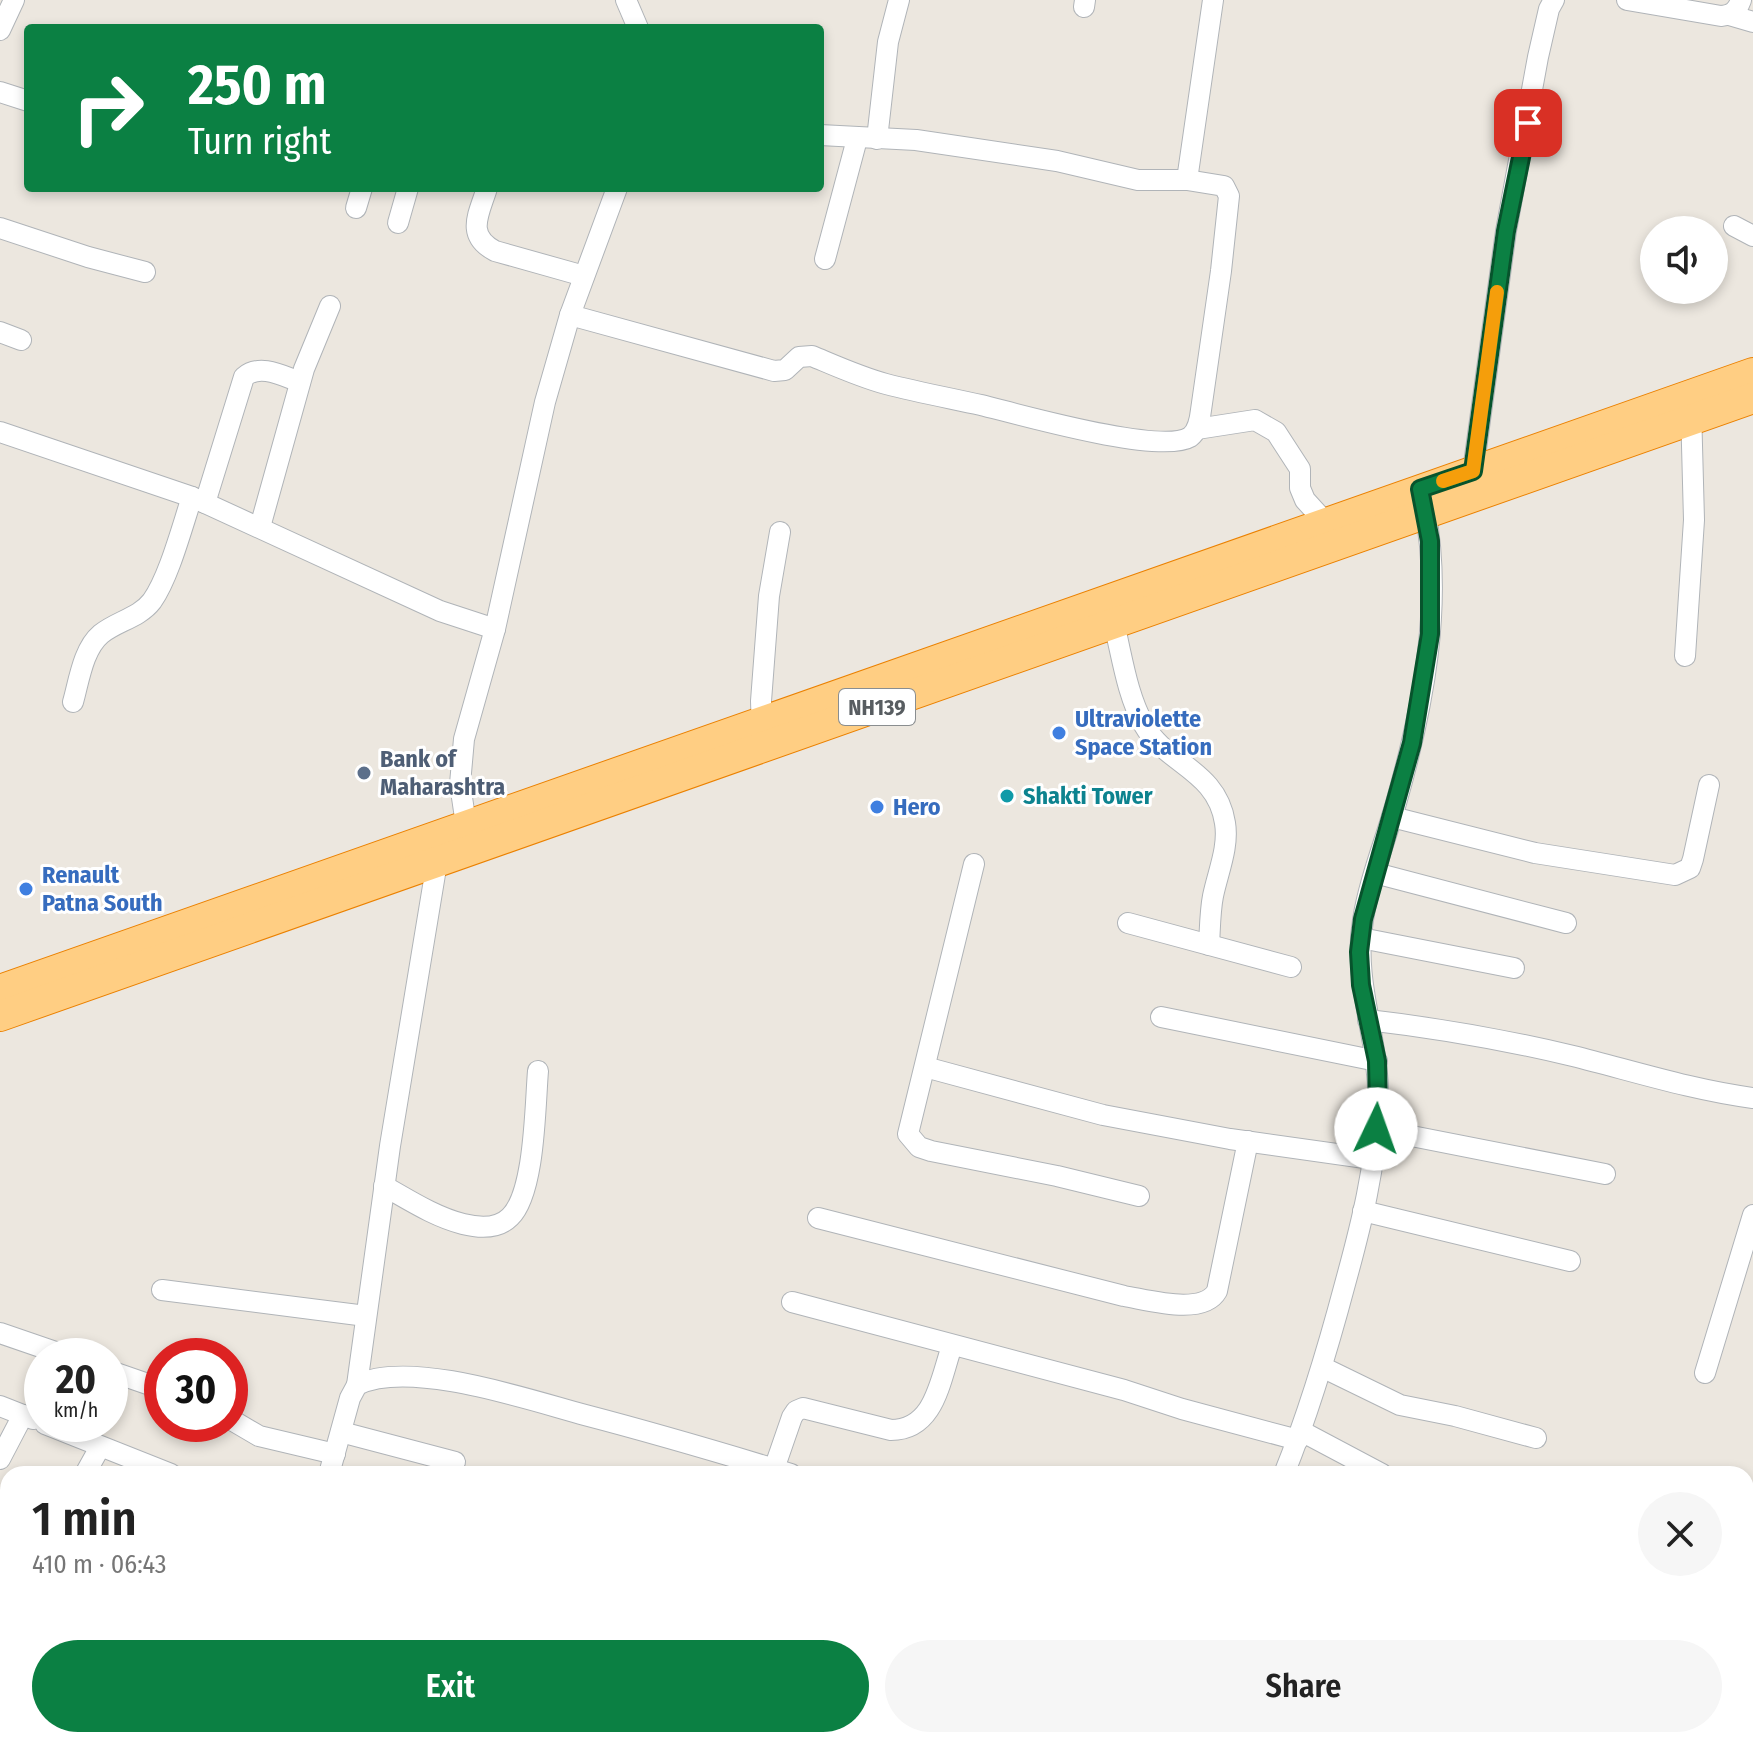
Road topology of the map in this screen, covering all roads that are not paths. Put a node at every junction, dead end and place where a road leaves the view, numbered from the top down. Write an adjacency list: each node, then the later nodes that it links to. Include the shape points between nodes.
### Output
1 (14, 0): 10 (street)
2 (626, 0): 9 (street)
3 (899, 0): 14 (street)
4 (1213, 0): 15 (street)
5 (1554, 0): 36 (street, via 1538,57 1506,231)
6 (1627, 0): 7 (street, via 1712,15)
7 (1735, 8): 8 (street)
8 (1753, 22)
9 (636, 24)
10 (0, 30)
11 (0, 92): 12 (street)
12 (24, 100)
13 (824, 135): 14 (street)
14 (867, 139): 15 (street, via 962,146 1138,180); 23 (street)
15 (1187, 180): 34 (street, via 1219,184 1229,196)
16 (407, 192): 19 (street)
17 (486, 192): 25 (street, via 476,227 483,244)
18 (616, 192): 25 (street)
19 (398, 223)
20 (1734, 226): 22 (street)
21 (0, 228): 24 (street)
22 (1753, 236)
23 (825, 259)
24 (145, 272)
25 (584, 276): 27 (street)
26 (330, 306): 31 (street)
27 (570, 315): 34 (street, via 774,371 812,356 887,384 1109,436 1162,441 1186,439); 43 (street, via 525,484)
28 (0, 332): 29 (street)
29 (21, 340)
30 (1753, 373): 33 (highway, NH139)
31 (300, 382): 37 (street, via 258,370 244,377); 40 (street)
32 (1753, 398): 33 (highway, NH139)
33 (1691, 407): 36 (highway, NH139); 38 (highway, NH139); 44 (street, via 1694,520)
34 (1197, 429): 39 (street, via 1255,420 1276,432 1300,469 1305,500)
35 (0, 432): 37 (street)
36 (1473, 471): 38 (highway, NH139)
37 (198, 500): 40 (street); 45 (street, via 152,601 92,644)
38 (1423, 502): 39 (highway, NH139); 42 (highway, NH139); 48 (street, via 1430,553 1430,634 1412,743)
39 (1326, 523): 46 (highway, NH139)
40 (260, 527): 43 (street, via 440,611)
41 (780, 532): 46 (street, via 768,607)
42 (1114, 624): 46 (highway, NH139); 56 (street, via 1145,727 1209,786 1225,821)
43 (495, 629): 49 (street, via 462,751 460,784)
44 (1685, 656)
45 (73, 702)
46 (763, 735): 49 (highway, NH139)
47 (1709, 785): 48 (street, via 1690,868 1675,875 1535,853)
48 (1392, 817): 52 (street)
49 (468, 838): 50 (highway, NH139); 59 (highway, NH139)
50 (437, 862): 60 (highway, NH139); 71 (street)
51 (974, 864): 64 (street)
52 (1375, 873): 54 (street); 55 (street)
53 (1128, 923): 56 (street)
54 (1566, 923)
55 (1361, 938): 58 (street); 62 (street)
56 (1209, 945): 57 (street)
57 (1291, 967)
58 (1514, 968)
59 (0, 990)
60 (0, 1016)
61 (1161, 1017): 63 (street)
62 (1368, 1020): 63 (street); 66 (street, via 1533,1047)
63 (1377, 1061): 67 (street)
64 (925, 1067): 68 (street, via 1103,1115); 72 (street, via 908,1134 919,1147)
65 (538, 1071): 71 (street, via 527,1181 511,1216 498,1225 463,1224)
66 (1753, 1098)
67 (1376, 1129): 69 (street); 70 (street)
68 (1248, 1141): 69 (street); 75 (street, via 1217,1291 1206,1303 1169,1304 1124,1296)
69 (1372, 1159): 73 (street)
70 (1605, 1174)
71 (384, 1186): 79 (street)
72 (1139, 1196)
73 (1363, 1211): 76 (street); 83 (street)
74 (1753, 1215): 84 (street)
75 (818, 1218)
76 (1570, 1261)
77 (162, 1290): 79 (street)
78 (792, 1302): 82 (street)
79 (366, 1316): 85 (street)
80 (0, 1333): 81 (street)
81 (24, 1341)
82 (952, 1346): 91 (street); 101 (street, via 923,1419 891,1430 803,1408 792,1417)
83 (1322, 1367): 91 (street); 92 (street, via 1400,1405)
84 (1705, 1373)
85 (357, 1385): 89 (street); 100 (street, via 381,1377 463,1384)
86 (0, 1406): 87 (street)
87 (24, 1416)
88 (248, 1430): 97 (street)
89 (341, 1432): 96 (street); 97 (street)
90 (24, 1434): 95 (street)
91 (1299, 1435): 102 (street); 103 (street)
92 (1536, 1438)
93 (88, 1442): 94 (street)
94 (100, 1447): 98 (street); 99 (street)
95 (0, 1459)
96 (455, 1462)
97 (332, 1464)
98 (89, 1466)
99 (150, 1466)
100 (766, 1466)
101 (784, 1466)
102 (1287, 1466)
103 (1365, 1466)

